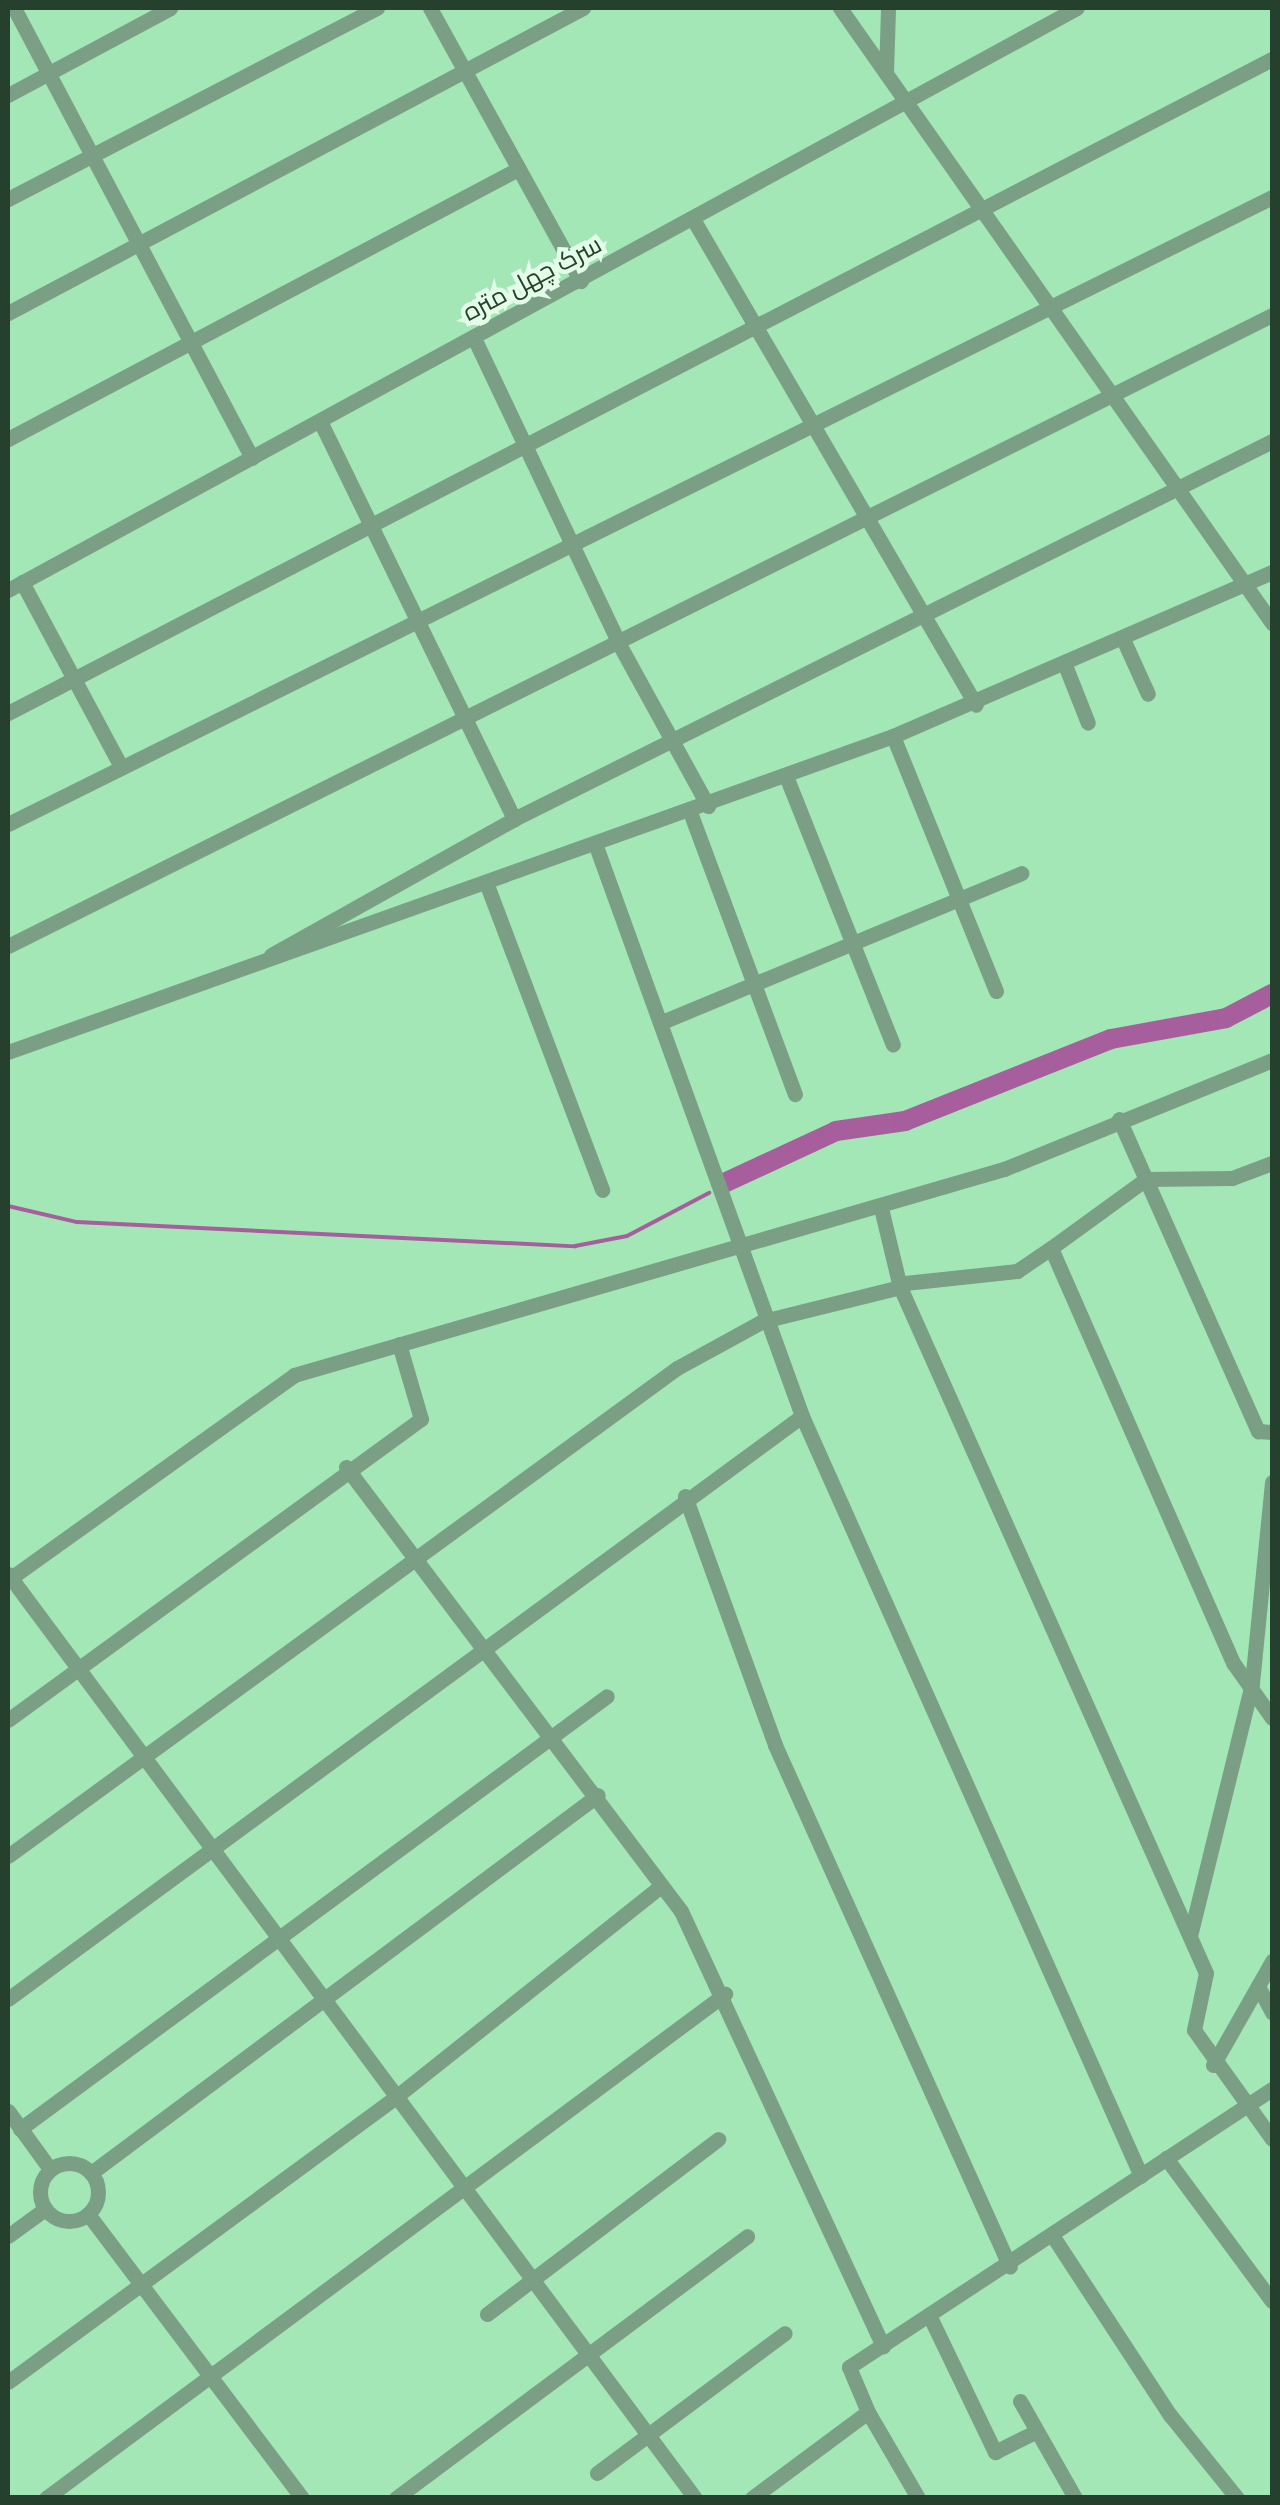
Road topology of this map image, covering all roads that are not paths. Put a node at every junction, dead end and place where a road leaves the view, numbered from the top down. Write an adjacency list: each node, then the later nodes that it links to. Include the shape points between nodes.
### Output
1 (14, 8): 11 (street)
2 (170, 8): 11 (street)
3 (377, 8): 15 (street)
4 (430, 8): 10 (street)
5 (583, 8): 10 (street)
6 (840, 8): 12 (street)
7 (888, 8): 12 (street)
8 (1078, 8): 14 (street, سرک چهل متره)
9 (1272, 59): 19 (street)
10 (463, 72): 16 (street); 21 (street)
11 (48, 73): 13 (street); 15 (street)
12 (886, 73): 14 (street)
13 (8, 95)
14 (906, 104): 19 (street); 20 (street, سرک چهل متره)
15 (90, 154): 18 (street); 21 (street)
16 (518, 169): 22 (street); 28 (street)
17 (1272, 197): 23 (street)
18 (8, 199)
19 (981, 213): 23 (street); 26 (street)
20 (693, 219): 22 (street, سرک چهل متره); 26 (street)
21 (133, 241): 24 (street); 28 (street)
22 (581, 280): 27 (street, سرک چهل متره)
23 (1044, 306): 29 (street); 31 (street)
24 (8, 313)
25 (1272, 315): 29 (street)
26 (755, 326): 31 (street); 34 (street)
27 (474, 338): 30 (street, سرک چهل متره); 34 (street)
28 (188, 345): 32 (street); 35 (street)
29 (1110, 399): 36 (street); 37 (street)
30 (320, 421): 35 (street, سرک چهل متره); 38 (street)
31 (812, 422): 37 (street); 39 (street)
32 (8, 439)
33 (1272, 440): 36 (street)
34 (524, 441): 38 (street); 39 (street)
35 (252, 458): 42 (street, سرک چهل متره)
36 (1179, 488): 41 (street); 43 (street)
37 (869, 518): 43 (street); 47 (street)
38 (371, 520): 44 (street); 49 (street)
39 (571, 542): 44 (street); 47 (street)
40 (1272, 572): 41 (street)
41 (1247, 584): 45 (street); 46 (street)
42 (15, 586): 49 (street)
43 (925, 614): 51 (street); 56 (street)
44 (418, 618): 53 (street); 57 (street)
45 (1272, 623)
46 (1122, 639): 48 (street); 50 (street)
47 (619, 644): 53 (street); 56 (street)
48 (1065, 665): 51 (street); 54 (street)
49 (74, 677): 52 (street); 57 (street)
50 (1148, 694)
51 (976, 704): 55 (street)
52 (8, 713)
53 (466, 718): 61 (street); 68 (street)
54 (1088, 723)
55 (893, 736): 58 (street); 66 (street)
56 (672, 740): 59 (street); 61 (street)
57 (120, 766): 62 (street)
58 (786, 776): 59 (street); 67 (street)
59 (708, 806): 60 (street)
60 (690, 812): 63 (street); 70 (street)
61 (514, 819): 69 (street)
62 (8, 824)
63 (596, 846): 65 (street); 72 (street)
64 (1021, 872): 66 (street)
65 (487, 886): 69 (street); 80 (street)
66 (957, 899): 67 (street); 71 (street)
67 (853, 944): 70 (street); 73 (street)
68 (8, 946)
69 (232, 977): 74 (street)
70 (755, 985): 72 (street); 76 (street)
71 (996, 991)
72 (662, 1022): 83 (street)
73 (893, 1045)
74 (8, 1052)
75 (1272, 1060): 77 (street)
76 (795, 1094)
77 (1119, 1119): 79 (street); 81 (street)
78 (1272, 1163): 79 (street, via 1232,1178)
79 (1146, 1179): 82 (street); 88 (street, via 1258,1431)
80 (602, 1190)
81 (881, 1208): 83 (street); 84 (street)
82 (1050, 1248): 84 (street, via 1017,1270); 96 (street, via 1234,1664)
83 (742, 1249): 85 (street); 86 (street)
84 (902, 1285): 85 (street); 106 (street)
85 (764, 1320): 87 (street); 92 (street, via 677,1368)
86 (399, 1344): 89 (street, via 421,1419); 93 (street, via 294,1375)
87 (802, 1416): 91 (street); 125 (street)
88 (1272, 1432)
89 (346, 1467): 92 (street); 95 (street)
90 (1272, 1482): 96 (street)
91 (685, 1496): 94 (street); 132 (street, via 775,1745)
92 (418, 1557): 94 (street); 101 (street)
93 (8, 1577): 95 (street)
94 (486, 1647): 100 (street); 103 (street)
95 (78, 1667): 99 (street); 101 (street)
96 (1252, 1684): 98 (street); 106 (street)
97 (606, 1696): 100 (street)
98 (1272, 1718)
99 (8, 1720)
100 (555, 1739): 102 (street); 107 (street)
101 (144, 1756): 103 (street); 104 (street)
102 (598, 1795): 105 (street); 111 (street)
103 (215, 1851): 107 (street); 112 (street)
104 (8, 1856)
105 (661, 1886): 110 (street); 116 (street)
106 (1190, 1936): 114 (street, via 1206,1973 1194,2030)
107 (281, 1940): 111 (street); 119 (street)
108 (1272, 1961): 109 (street)
109 (1258, 1986): 113 (street); 114 (street)
110 (725, 1994): 126 (street); 139 (street)
111 (322, 1995): 116 (street); 124 (street)
112 (8, 1999)
113 (1272, 2012)
114 (1213, 2065): 117 (street)
115 (1272, 2088): 117 (street)
116 (397, 2096): 126 (street); 134 (street)
117 (1246, 2107): 121 (street); 122 (street)
118 (8, 2111): 119 (street)
119 (20, 2129): 123 (street)
120 (718, 2139): 133 (street)
121 (1272, 2140)
122 (1166, 2158): 125 (street); 135 (street)
123 (50, 2169): 124 (street, via 71,2163); 127 (street, via 40,2188)
124 (91, 2172): 128 (street, via 98,2197)
125 (1141, 2176): 131 (street)
126 (464, 2186): 133 (street); 141 (street)
127 (45, 2209): 128 (street, via 62,2221); 129 (street)
128 (88, 2214): 134 (street)
129 (8, 2236)
130 (747, 2236): 140 (street)
131 (1054, 2238): 132 (street); 155 (street, via 1170,2416)
132 (1010, 2266): 137 (street)
133 (534, 2280): 136 (street); 140 (street)
134 (140, 2282): 141 (street); 142 (street)
135 (1272, 2302)
136 (487, 2314)
137 (930, 2317): 139 (street); 145 (street, via 995,2452)
138 (785, 2333): 146 (street)
139 (882, 2346): 144 (street, via 847,2370)
140 (588, 2352): 146 (street); 150 (street)
141 (211, 2376): 148 (street); 149 (street)
142 (8, 2382)
143 (1020, 2401): 145 (street)
144 (868, 2412): 152 (street); 153 (street)
145 (1035, 2432): 154 (street)
146 (647, 2433): 147 (street); 151 (street)
147 (597, 2472)
148 (46, 2498)
149 (302, 2498)
150 (396, 2498)
151 (696, 2498)
152 (752, 2498)
153 (918, 2498)
154 (1075, 2498)
155 (1237, 2498)

